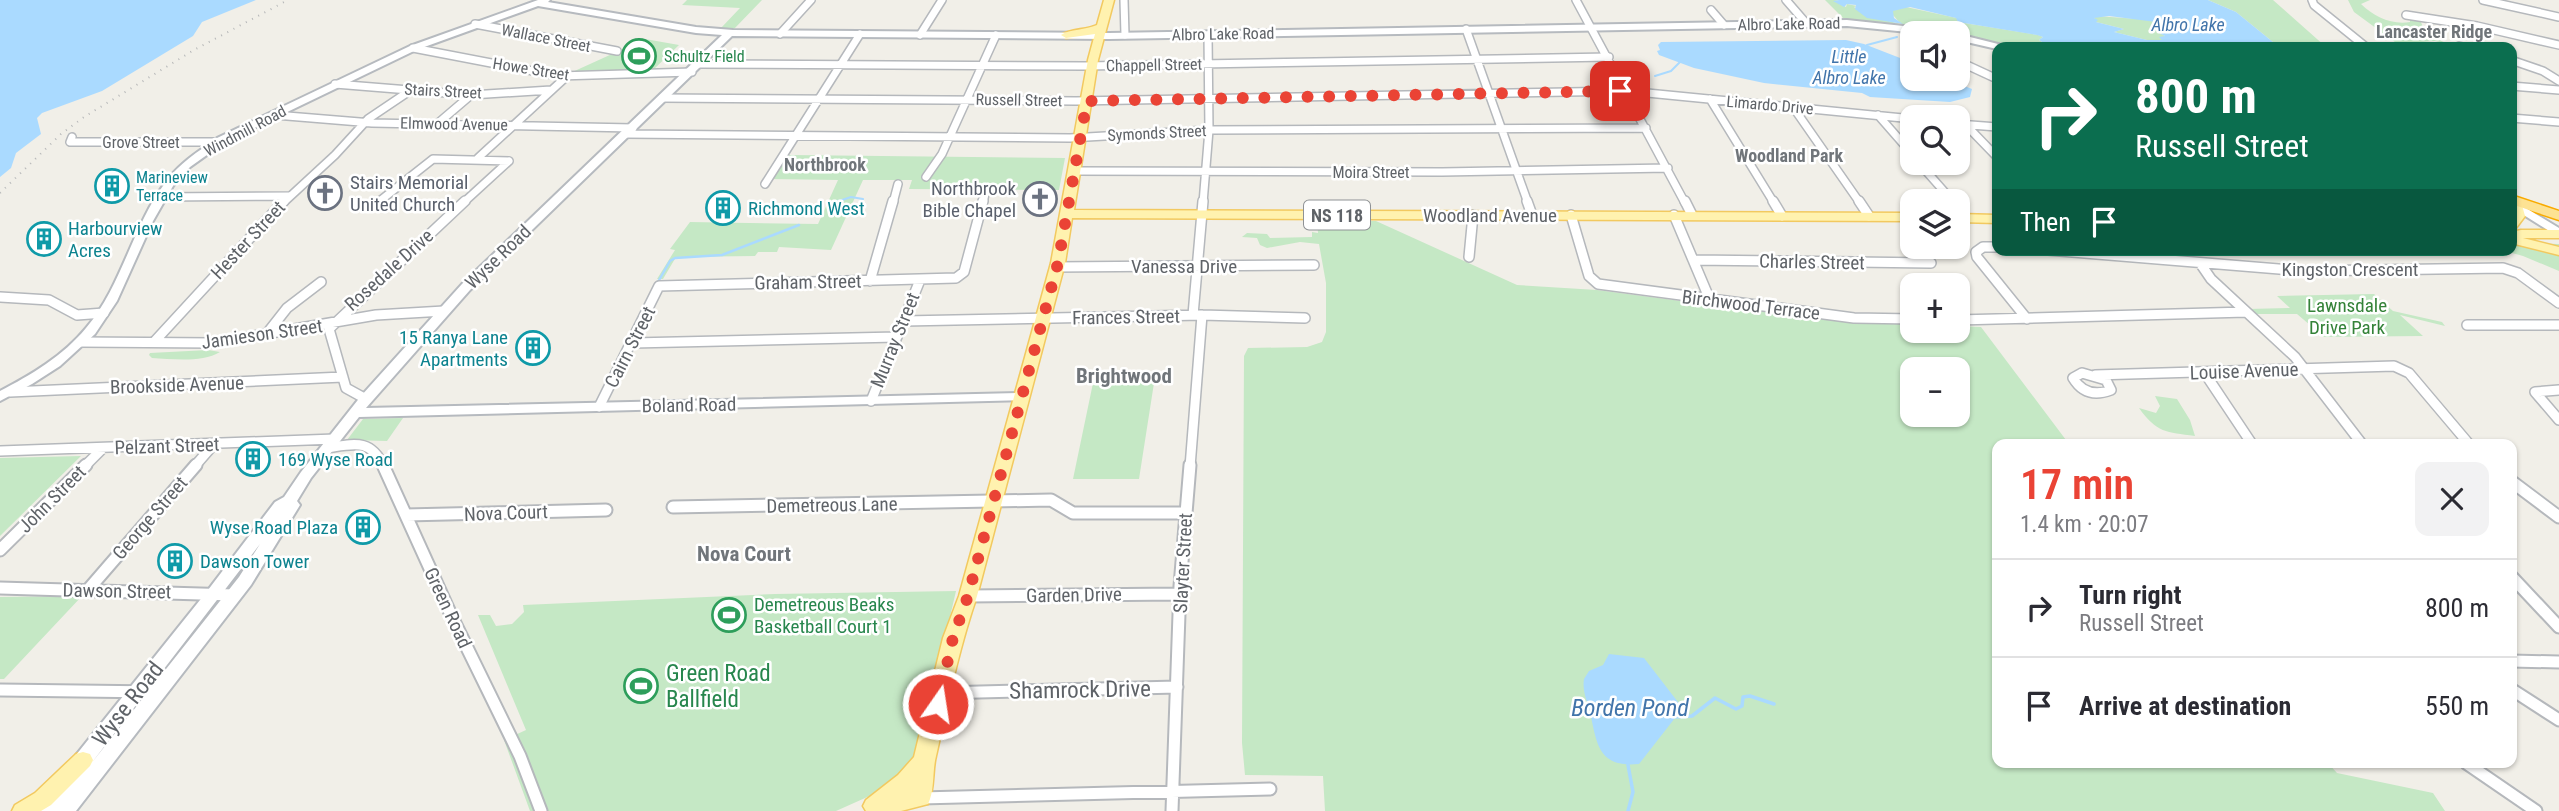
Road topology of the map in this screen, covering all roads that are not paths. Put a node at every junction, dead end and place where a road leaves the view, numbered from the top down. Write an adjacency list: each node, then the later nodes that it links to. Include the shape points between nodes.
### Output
1 (811, 0): 23 (street)
2 (942, 0): 25 (street)
3 (1103, 0): 19 (main road)
4 (1109, 0): 19 (main road)
5 (1124, 0): 28 (street)
6 (1576, 0): 18 (street)
7 (1786, 0): 15 (street)
8 (2312, 0): 31 (street)
9 (2483, 0): 14 (street)
10 (543, 1): 11 (main road); 16 (main road, Windmill Road)
11 (560, 4): 22 (main road)
12 (1711, 10): 17 (street)
13 (2406, 15): 33 (street)
14 (2559, 17)
15 (1806, 23): 17 (main road, Albro Lake Road); 20 (main road, Albro Lake Road)
16 (475, 24): 34 (main road, Windmill Road); 35 (street, Wallace Street)
17 (1724, 24): 18 (main road, Albro Lake Road)
18 (1592, 26): 21 (main road, Albro Lake Road); 36 (street)
19 (1100, 27): 27 (main road); 28 (main road, Albro Lake Road); 42 (main road)
20 (1900, 27)
21 (1466, 29): 29 (main road, Albro Lake Road); 37 (street)
22 (729, 33): 23 (main road); 44 (main road, Wyse Road)
23 (780, 34): 24 (main road)
24 (860, 34): 25 (main road); 40 (street)
25 (920, 35): 26 (main road)
26 (996, 35): 27 (main road); 41 (street)
27 (1066, 35)
28 (1125, 35): 29 (main road, Albro Lake Road)
29 (1208, 35): 39 (street, Slayter Street)
30 (1970, 40): 32 (main road)
31 (2360, 42)
32 (1992, 45)
33 (2559, 45)
34 (413, 48): 46 (street, Howe Street); 48 (main road, Windmill Road)
35 (617, 51)
36 (1609, 57): 37 (street, Chappell Street); 53 (street)
37 (1478, 60): 39 (street, Chappell Street); 54 (street)
38 (2517, 62): 47 (street)
39 (1209, 64): 42 (street, Chappell Street); 58 (street, Slayter Street)
40 (841, 66): 41 (street, Chappell Street); 44 (street, Chappell Street); 60 (street)
41 (982, 66): 42 (street, Chappell Street); 57 (street)
42 (1094, 66): 61 (main road)
43 (1970, 66): 45 (street)
44 (695, 68): 46 (street, Howe Street); 56 (main road, Wyse Road)
45 (1992, 76)
46 (566, 77): 51 (street)
47 (2559, 81)
48 (335, 84): 50 (street, Stairs Street); 63 (main road, Windmill Road)
49 (2517, 86): 52 (street)
50 (411, 90): 55 (street, Stairs Street); 67 (street, Hester Street)
51 (551, 90): 55 (street, Stairs Street); 71 (street)
52 (2559, 90)
53 (1627, 91): 54 (street, Russell Street); 59 (street, Limardo Drive); 73 (street)
54 (1489, 93): 58 (street, Russell Street); 74 (street)
55 (471, 95): 69 (street)
56 (662, 98): 60 (street, Russell Street); 75 (main road, Wyse Road)
57 (967, 99): 60 (street, Russell Street); 61 (street, Russell Street); 80 (street)
58 (1206, 99): 61 (street, Russell Street); 76 (street, Slayter Street)
59 (1710, 99): 62 (street, Limardo Drive); 108 (street)
60 (820, 100): 78 (street)
61 (1087, 101): 81 (main road)
62 (1793, 107): 64 (street, Limardo Drive); 109 (street)
63 (275, 115): 67 (street, Elmwood Avenue); 83 (main road, Windmill Road)
64 (1878, 115): 65 (street, Limardo Drive); 82 (street)
65 (1900, 118)
66 (2517, 118): 68 (street)
67 (365, 122): 69 (street, Elmwood Avenue); 97 (street, Hester Street)
68 (2559, 122)
69 (437, 124): 71 (street, Elmwood Avenue)
70 (1970, 125): 72 (street)
71 (514, 126): 75 (street, Elmwood Avenue); 85 (street)
72 (1992, 127)
73 (1646, 128): 74 (street, Symonds Street); 86 (street)
74 (1501, 130): 76 (street, Symonds Street); 88 (street)
75 (629, 131): 78 (street, Symonds Street); 135 (main road, Wyse Road)
76 (1209, 131): 81 (street, Symonds Street); 89 (street, Slayter Street)
77 (1970, 132): 84 (street)
78 (797, 136): 80 (street, Symonds Street); 92 (street)
79 (72, 137): 83 (street, Grove Street, via 70,142)
80 (949, 138): 81 (street, Symonds Street); 91 (street)
81 (1080, 138): 87 (main road)
82 (1900, 140)
83 (219, 142): 96 (main road, Windmill Road, via 182,169)
84 (1992, 152)
85 (478, 158): 98 (street, via 427,162); 145 (street, Rosedale Drive, via 509,161)
86 (1668, 168): 88 (street, Moira Street); 107 (street)
87 (1074, 171): 89 (street, Moira Street); 100 (main road)
88 (1517, 171): 89 (street, Moira Street); 104 (street)
89 (1205, 172): 102 (street, Slayter Street)
90 (1930, 175): 94 (street)
91 (926, 177)
92 (765, 184)
93 (898, 184): 129 (street)
94 (1942, 189)
95 (985, 194): 128 (street, Graham Street, via 964,272 956,278)
96 (162, 197): 97 (street); 137 (main road, Windmill Road)
97 (289, 197): 150 (street, Hester Street)
98 (381, 200)
99 (2517, 204): 114 (highway)
100 (1067, 214): 101 (main road, Woodland Avenue / NS 118); 115 (main road)
101 (1088, 214): 102 (main road, Woodland Avenue / NS 118); 115 (main road)
102 (1201, 214): 103 (main road, Woodland Avenue / NS 118); 127 (street, Slayter Street)
103 (1473, 215): 104 (main road, Woodland Avenue / NS 118); 121 (street)
104 (1532, 215): 105 (main road, Woodland Avenue / NS 118)
105 (1571, 215): 106 (main road, Woodland Avenue / NS 118); 133 (street, Birchwood Terrace, via 1591,281)
106 (1674, 215): 107 (main road, Woodland Avenue / NS 118); 122 (street)
107 (1692, 215): 108 (main road, Woodland Avenue / NS 118)
108 (1782, 216): 109 (main road, Woodland Avenue / NS 118)
109 (1868, 216): 110 (main road, Woodland Avenue / NS 118)
110 (1900, 217)
111 (1970, 218): 112 (main road)
112 (1992, 219)
113 (2517, 226): 114 (main road)
114 (2557, 228): 116 (main road)
115 (1065, 231): 126 (main road)
116 (2517, 236)
117 (2517, 239): 119 (main road)
118 (1992, 247): 142 (street, via 1980,248 1977,257)
119 (2559, 251)
120 (2118, 256): 124 (street, Kingston Crescent)
121 (1469, 257)
122 (1693, 260): 123 (street, Charles Street); 133 (street)
123 (1931, 263)
124 (2200, 263): 134 (street, Kingston Crescent, via 2303,271 2503,268 2518,273); 136 (street)
125 (1314, 265): 127 (street, Vanessa Drive)
126 (1055, 267): 127 (street, Vanessa Drive); 140 (main road)
127 (1197, 267): 138 (street, Slayter Street)
128 (920, 280): 129 (street, Graham Street); 144 (street, Murray Street)
129 (870, 281): 131 (street, Graham Street)
130 (321, 282): 148 (street, via 287,308)
131 (659, 286): 152 (street, Cairn Street)
132 (0, 297): 137 (street, via 49,300 77,315)
133 (1710, 300): 141 (street, Birchwood Terrace, via 1854,318)
134 (2559, 303)
135 (444, 311): 145 (street, Jamieson Street, via 376,315); 160 (main road, Wyse Road)
136 (2246, 312): 142 (street); 153 (street)
137 (104, 313): 151 (main road, Windmill Road)
138 (1198, 315): 139 (street, Frances Street); 140 (street, Frances Street); 177 (street, Slayter Street)
139 (1306, 318)
140 (1041, 319): 144 (street, Frances Street); 159 (main road)
141 (1900, 319)
142 (2027, 319): 143 (street)
143 (1970, 320)
144 (904, 321): 149 (street, Murray Street)
145 (332, 324): 148 (street, Jamieson Street); 156 (street, via 329,329)
146 (2559, 325): 147 (street)
147 (2467, 326)
148 (265, 336): 150 (street, Jamieson Street, via 213,343)
149 (897, 337): 152 (street); 161 (street, Murray Street)
150 (154, 341): 151 (street, Jamieson Street)
151 (80, 342): 158 (main road, Windmill Road)
152 (633, 343): 162 (street, Cairn Street)
153 (2304, 368): 154 (street, Louise Avenue); 166 (street); 167 (street, Louise Avenue, via 2394,366 2409,373)
154 (2204, 372): 155 (street, Louise Avenue); 165 (street)
155 (2095, 375)
156 (343, 377): 158 (street, Brookside Avenue); 160 (street, via 346,388)
157 (2559, 390): 164 (street, via 2535,391)
158 (5, 394)
159 (1021, 397): 161 (main road, Boland Road); 174 (main road)
160 (366, 399): 163 (main road, Wyse Road)
161 (871, 401): 162 (main road, Boland Road)
162 (600, 407): 163 (main road, Boland Road)
163 (356, 413): 168 (main road, Wyse Road)
164 (2559, 420)
165 (2249, 439)
166 (2358, 439)
167 (2465, 439)
168 (331, 443): 169 (street, Pelzant Street); 173 (main road, Wyse Road); 178 (street, Green Road, via 373,448)
169 (214, 444): 170 (street, Pelzant Street); 183 (street, George Street)
170 (103, 448): 171 (street, Pelzant Street); 180 (street, John Street)
171 (0, 451)
172 (2517, 485): 179 (street)
173 (289, 501): 184 (main road, Wyse Road, via 280,506); 186 (main road, Wyse Road, via 292,505 268,547)
174 (991, 502): 175 (street, Demetreous Lane); 177 (street, Demetreous Lane, via 1051,500 1084,514); 187 (main road)
175 (673, 508)
176 (606, 510): 178 (street, Nova Court)
177 (1185, 513): 185 (street, Slayter Street)
178 (406, 515): 207 (street, Green Road, via 520,756)
179 (2559, 516)
180 (0, 550)
181 (2517, 582): 188 (street)
182 (0, 588): 183 (street, Dawson Street)
183 (87, 591): 184 (street, Dawson Street)
184 (215, 594): 186 (street, Dawson Street); 193 (main road, Wyse Road)
185 (1180, 594): 187 (street, Garden Drive); 191 (street, Slayter Street)
186 (234, 595): 194 (main road, Wyse Road)
187 (968, 596): 195 (main road, via 953,638)
188 (2559, 627)
189 (2517, 661): 190 (street)
190 (2559, 662)
191 (1177, 687): 195 (street, Shamrock Drive); 202 (street, Slayter Street)
192 (0, 690): 193 (street)
193 (137, 692): 194 (street); 198 (main road, Wyse Road)
194 (158, 692): 206 (main road, Wyse Road)
195 (942, 693): 199 (main road)
196 (2517, 693): 197 (street)
197 (2559, 720)
198 (83, 760): 204 (main road, via 43,799); 205 (main road, Wyse Road, via 78,774)
199 (924, 761): 203 (main road); 208 (main road)
200 (2473, 768): 211 (street)
201 (1270, 789): 202 (street)
202 (1173, 792): 203 (street); 210 (street, Slayter Street)
203 (919, 805): 209 (main road, via 902,801)
204 (23, 811)
205 (48, 811)
206 (65, 811)
207 (541, 811)
208 (867, 811)
209 (878, 811)
210 (1172, 811)
211 (2536, 811)

